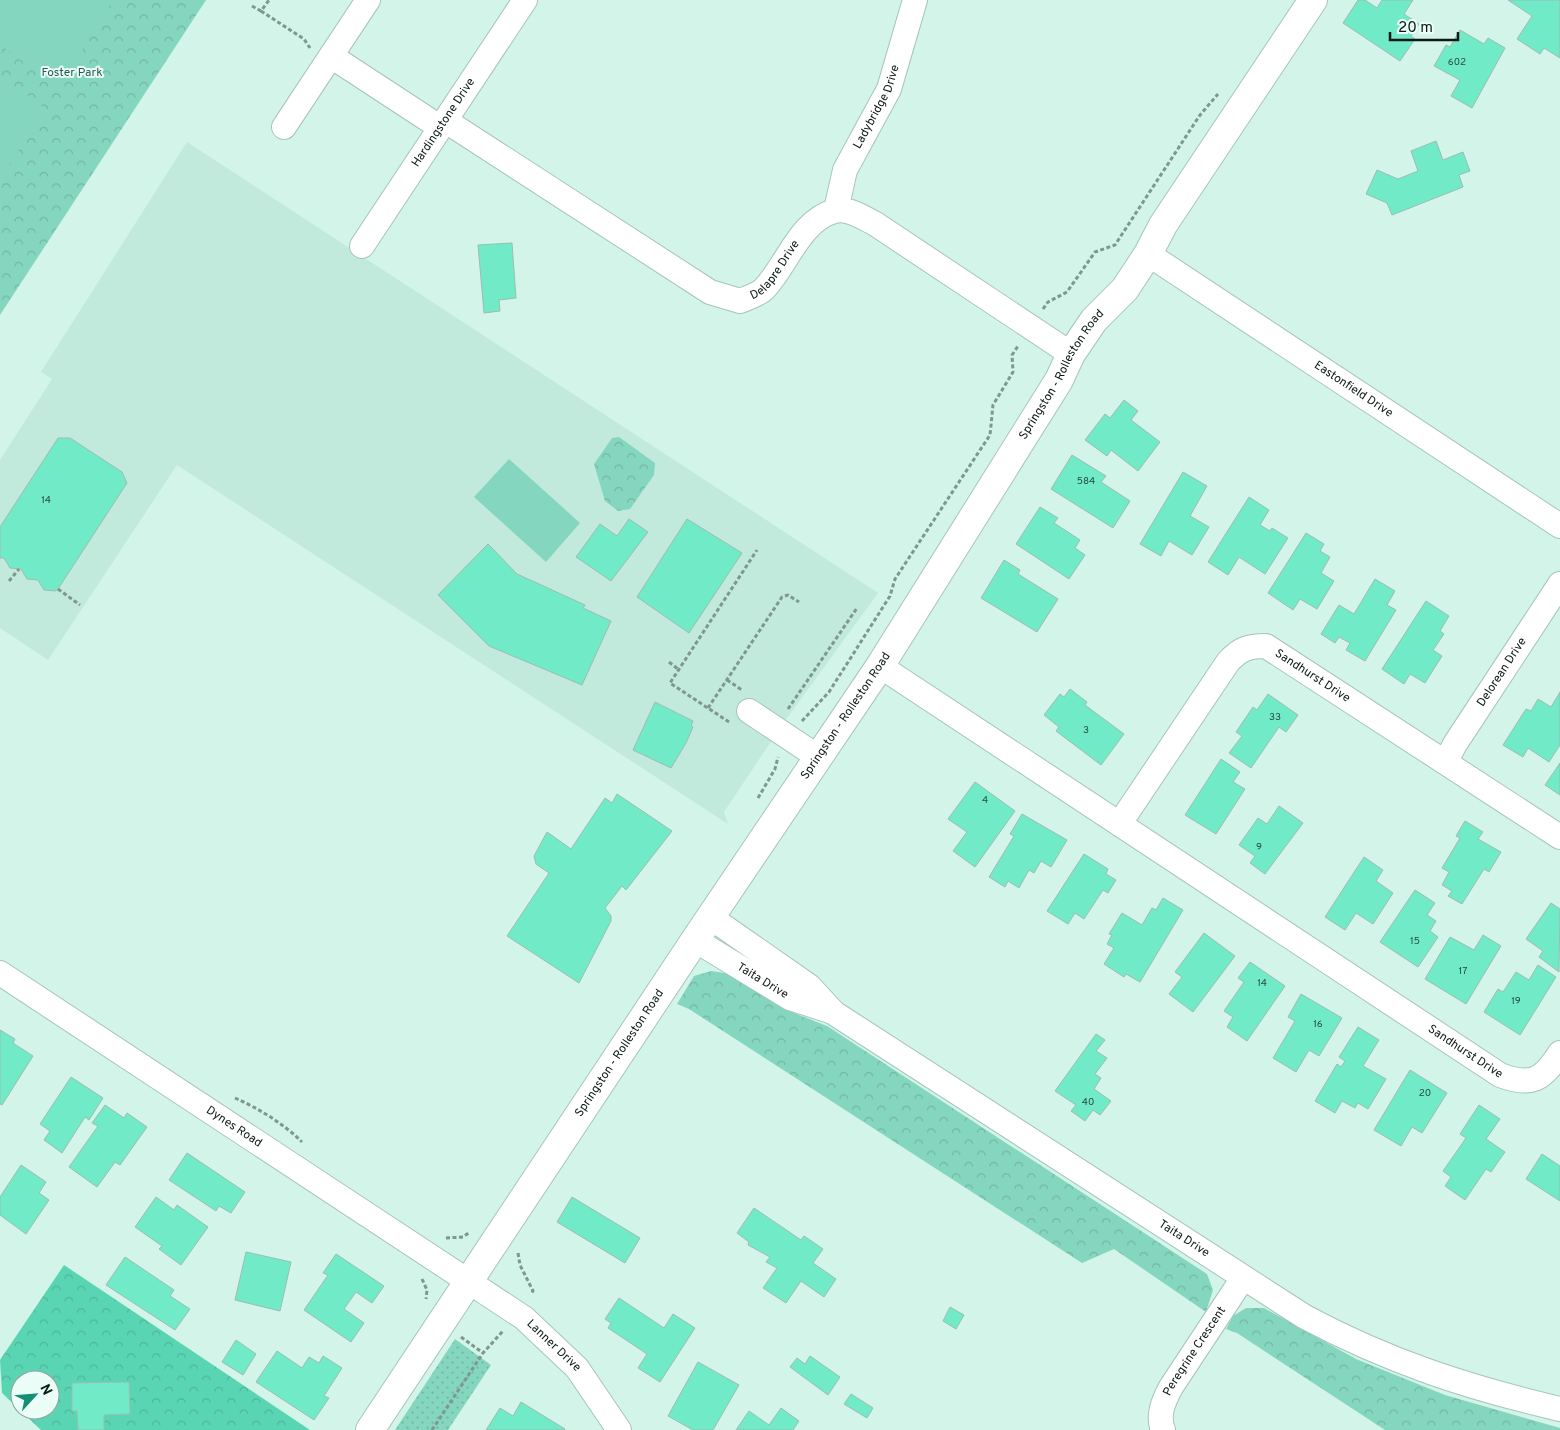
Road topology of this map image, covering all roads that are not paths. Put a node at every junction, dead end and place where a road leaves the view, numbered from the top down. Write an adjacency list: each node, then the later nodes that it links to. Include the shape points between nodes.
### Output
1 (368, 0): 5 (street)
2 (525, 0): 6 (street, Hardingstone Drive)
3 (915, 0): 8 (street, Ladybridge Drive, via 889,88 845,170)
4 (1309, 2): 10 (main road, Springston - Rolleston Road, via 1163,225)
5 (322, 55): 6 (street, Delapre Drive); 7 (street)
6 (443, 124): 8 (street, Delapre Drive, via 710,292 740,302 762,290 804,233 819,219); 9 (street, Hardingstone Drive)
7 (284, 127)
8 (836, 210): 11 (street, via 850,211 874,224)
9 (362, 246)
10 (1148, 254): 11 (main road, Springston - Rolleston Road, via 1125,289 1094,320); 12 (street, Eastonfield Drive)
11 (1071, 354): 14 (main road, Springston - Rolleston Road, via 1059,380)
12 (1560, 526)
13 (1560, 584): 17 (street, Delorean Drive)
14 (880, 666): 16 (main road, Springston - Rolleston Road); 18 (street, Sandhurst Drive)
15 (740, 717): 16 (street, via 776,729)
16 (818, 757): 20 (main road, Springston - Rolleston Road)
17 (1446, 761): 18 (street, Sandhurst Drive, via 1278,652 1266,646 1252,646 1239,650 1228,662); 19 (street, Sandhurst Drive)
18 (1120, 823): 24 (street, Sandhurst Drive, via 1500,1076 1515,1081 1537,1079 1548,1071)
19 (1560, 837)
20 (710, 917): 21 (main road, Springston - Rolleston Road); 23 (street, Taita Drive, via 808,986)
21 (695, 940): 23 (street, Taita Drive, via 790,998); 26 (main road, Springston - Rolleston Road)
22 (0, 973): 26 (street, Dynes Road)
23 (834, 1013): 25 (street, Taita Drive)
24 (1560, 1053)
25 (1244, 1278): 27 (street, Taita Drive, via 1304,1317 1400,1363 1488,1392); 30 (street, Peregrine Crescent, via 1170,1387 1162,1404 1160,1424)
26 (468, 1280): 28 (main road, Springston - Rolleston Road); 29 (street, Lanner Drive, via 524,1318 560,1350 592,1388)
27 (1560, 1409)
28 (370, 1430)
29 (619, 1430)
30 (1163, 1430)

